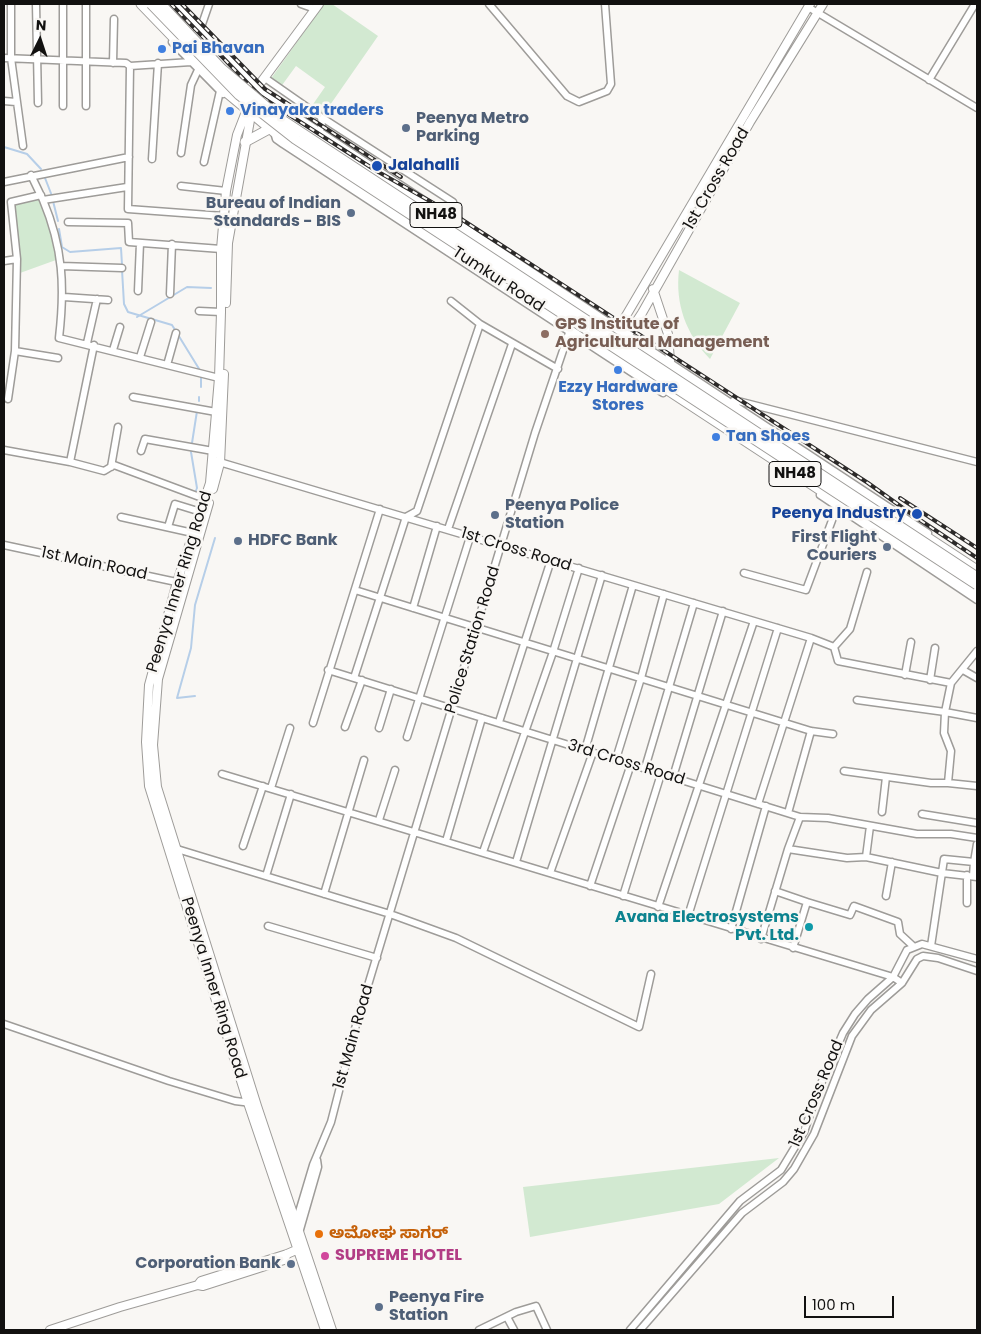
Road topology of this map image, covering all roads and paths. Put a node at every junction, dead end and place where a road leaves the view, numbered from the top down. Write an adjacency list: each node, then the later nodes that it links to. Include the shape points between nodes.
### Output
1 (12, 4): 22 (street)
2 (36, 4): 23 (street)
3 (63, 4): 24 (street)
4 (86, 4): 25 (street)
5 (137, 4): 26 (street)
6 (142, 4): 41 (highway, Tumkur Road / NH48, via 211,78)
7 (151, 4): 134 (highway, bridge, via 239,95 295,139)
8 (161, 4): 131 (highway, bridge, via 228,74 281,119)
9 (166, 4): 21 (highway, Tumkur Road / NH48)
10 (175, 4): 21 (street)
11 (209, 4): 21 (street)
12 (301, 4): 18 (street)
13 (489, 4): 14 (street, via 567,96 579,102 608,90 610,84)
14 (604, 4)
15 (823, 4): 19 (main road, 1st Cross Road)
16 (975, 4): 32 (street)
17 (809, 5): 19 (street); 69 (main road, 1st Cross Road)
18 (317, 6): 31 (main road)
19 (818, 13): 32 (street); 70 (main road, 1st Cross Road, via 750,122)
20 (114, 20): 27 (street)
21 (199, 33): 33 (highway, Tumkur Road / NH48)
22 (7, 58): 23 (street); 36 (street)
23 (35, 60): 24 (street); 37 (street)
24 (63, 61): 25 (street); 38 (street)
25 (86, 62): 27 (street); 39 (street)
26 (191, 62): 28 (street); 30 (street)
27 (113, 63): 29 (street)
28 (158, 63): 29 (street); 49 (street)
29 (130, 66): 48 (street)
30 (198, 70): 34 (street); 47 (street, via 191,85)
31 (265, 78): 33 (main road); 42 (street)
32 (929, 80): 40 (street)
33 (257, 89): 41 (main road); 44 (street); 78 (highway, Tumkur Road / NH48, via 290,119)
34 (220, 91): 41 (street); 50 (street)
35 (4, 102): 36 (street)
36 (16, 102): 46 (street)
37 (38, 103)
38 (63, 106)
39 (86, 106)
40 (977, 108)
41 (245, 109): 43 (highway, Tumkur Road / NH48); 45 (main road, Peenya Inner Ring Road); 55 (main road, Peenya Inner Ring Road)
42 (321, 116): 44 (street); 57 (street)
43 (271, 131): 45 (highway); 83 (highway, Tumkur Road / NH48)
44 (319, 131): 84 (street)
45 (245, 142): 108 (main road, Peenya Inner Ring Road, via 228,243)
46 (22, 146)
47 (181, 152)
48 (129, 157): 51 (street); 53 (street)
49 (152, 159)
50 (204, 162)
51 (31, 175): 52 (street); 56 (street)
52 (4, 182)
53 (127, 186): 56 (street); 58 (street)
54 (181, 186): 55 (street)
55 (226, 191): 59 (main road, Peenya Inner Ring Road)
56 (47, 198): 65 (street, via 11,202); 67 (street)
57 (454, 202)
58 (128, 209): 59 (street); 61 (street)
59 (223, 216): 64 (main road, Peenya Inner Ring Road)
60 (68, 222): 61 (street)
61 (128, 223): 62 (street, via 129,242)
62 (140, 243): 63 (street); 71 (street)
63 (172, 244): 64 (street); 72 (street)
64 (221, 249): 79 (main road, Peenya Inner Ring Road)
65 (17, 259): 66 (street); 91 (street)
66 (4, 261)
67 (61, 266): 68 (street); 73 (street)
68 (122, 268)
69 (646, 284): 70 (main road); 84 (main road, 1st Cross Road)
70 (655, 290): 86 (main road, 1st Cross Road); 95 (main road, via 668,334)
71 (138, 291)
72 (170, 294)
73 (64, 296): 74 (street); 87 (street, via 59,338)
74 (97, 299): 75 (street); 87 (street)
75 (108, 300)
76 (452, 301): 81 (street)
77 (199, 311): 79 (street)
78 (581, 311): 83 (street, Police Station Road); 84 (highway, Tumkur Road / NH48)
79 (221, 312): 98 (main road, Peenya Inner Ring Road)
80 (152, 322): 93 (street)
81 (480, 324): 88 (street); 116 (street, via 416,510)
82 (120, 327): 89 (street)
83 (570, 329): 90 (highway, Tumkur Road / NH48); 97 (street, Police Station Road); 112 (street)
84 (618, 330): 86 (highway, Tumkur Road / NH48); 90 (main road, 1st Cross Road)
85 (176, 333): 96 (street)
86 (627, 337): 92 (main road, 1st Cross Road); 95 (street); 127 (highway, Tumkur Road / NH48)
87 (90, 344): 89 (street); 107 (street)
88 (512, 344): 97 (street); 119 (street)
89 (113, 350): 93 (street)
90 (604, 350): 92 (highway, Tumkur Road / NH48)
91 (14, 351): 94 (street); 100 (street)
92 (613, 355): 136 (highway, Tumkur Road / NH48)
93 (140, 357): 96 (street)
94 (58, 358)
95 (670, 361): 101 (street)
96 (167, 365): 98 (street)
97 (558, 369): 123 (street, Police Station Road)
98 (218, 378): 102 (main road, Peenya Inner Ring Road)
99 (132, 397): 102 (street)
100 (8, 399)
101 (728, 399): 109 (street); 125 (street)
102 (216, 412): 106 (main road, Peenya Inner Ring Road)
103 (118, 427): 110 (street)
104 (4, 450): 107 (street)
105 (141, 451): 106 (street, via 145,439)
106 (213, 452): 108 (main road, Peenya Inner Ring Road)
107 (70, 462): 110 (street, via 104,470)
108 (216, 462): 111 (main road, Peenya Inner Ring Road); 113 (street, 1st Cross Road); 132 (main road, Peenya Inner Ring Road)
109 (977, 462)
110 (111, 467): 111 (street, via 114,465)
111 (206, 499): 114 (main road, Peenya Inner Ring Road)
112 (837, 507): 129 (street, via 806,590); 139 (street)
113 (380, 509): 116 (street, 1st Cross Road); 135 (street)
114 (201, 512): 118 (street, via 175,504); 120 (main road, Peenya Inner Ring Road)
115 (121, 517): 118 (street)
116 (406, 517): 117 (street, 1st Cross Road); 138 (street)
117 (437, 526): 119 (street, 1st Cross Road); 141 (street)
118 (168, 527): 120 (street)
119 (448, 529): 121 (street, 1st Cross Road)
120 (193, 533): 132 (main road, Peenya Inner Ring Road)
121 (470, 537): 123 (street, 1st Cross Road); 143 (street)
122 (4, 545): 132 (street, 1st Main Road)
123 (501, 545): 124 (street, 1st Cross Road); 145 (street, Police Station Road)
124 (551, 560): 126 (street, 1st Cross Road); 149 (street)
125 (977, 565)
126 (579, 568): 130 (street, 1st Cross Road); 153 (street)
127 (977, 570)
128 (867, 572): 150 (street, via 850,629)
129 (744, 573)
130 (602, 575): 133 (street, 1st Cross Road); 154 (street)
131 (977, 577)
132 (181, 583): 221 (main road, Peenya Inner Ring Road, via 158,679 153,745 157,787); 255 (main road, Peenya Inner Ring Road, via 149,685 146,742 149,786)
133 (633, 585): 137 (street, 1st Cross Road); 155 (street)
134 (977, 585)
135 (355, 590): 138 (street); 156 (street)
136 (977, 593)
137 (664, 594): 140 (street, 1st Cross Road); 160 (street)
138 (380, 598): 141 (street); 159 (street)
139 (977, 600)
140 (694, 603): 142 (street, 1st Cross Road); 165 (street)
141 (413, 608): 143 (street)
142 (723, 612): 144 (street, 1st Cross Road); 167 (street)
143 (445, 618): 145 (street); 168 (street)
144 (754, 621): 146 (street, 1st Cross Road); 170 (street)
145 (476, 628): 149 (street); 171 (street, Police Station Road)
146 (778, 628): 147 (street, 1st Cross Road); 173 (street)
147 (811, 638): 150 (street, 1st Cross Road); 178 (street)
148 (911, 642): 158 (street)
149 (525, 643): 153 (street); 176 (street)
150 (834, 647): 158 (street, via 838,661)
151 (935, 648): 163 (street)
152 (977, 651): 157 (street)
153 (553, 652): 154 (street); 182 (street)
154 (576, 658): 155 (street); 186 (street)
155 (610, 669): 160 (street); 187 (street)
156 (328, 670): 159 (street, 3rd Cross Road); 177 (street)
157 (963, 670): 161 (street); 164 (street)
158 (905, 675): 163 (street)
159 (354, 678): 162 (street, 3rd Cross Road)
160 (641, 678): 165 (street); 189 (street)
161 (977, 678)
162 (362, 680): 166 (street, 3rd Cross Road); 179 (street)
163 (930, 680): 164 (street)
164 (951, 683): 172 (street)
165 (668, 687): 167 (street); 192 (street)
166 (391, 689): 168 (street, 3rd Cross Road); 181 (street)
167 (697, 696): 170 (street); 197 (street)
168 (419, 698): 171 (street, 3rd Cross Road); 185 (street)
169 (857, 700): 172 (street)
170 (725, 704): 173 (street); 200 (street)
171 (452, 708): 174 (street, 3rd Cross Road); 216 (street, Police Station Road)
172 (945, 712): 175 (street); 199 (street, via 944,733 951,751)
173 (752, 713): 178 (street); 205 (street)
174 (482, 718): 176 (street, 3rd Cross Road); 218 (street)
175 (977, 718)
176 (499, 722): 182 (street, 3rd Cross Road)
177 (312, 723)
178 (784, 723): 183 (street); 206 (street)
179 (346, 727)
180 (290, 728): 203 (street)
181 (379, 728)
182 (525, 731): 186 (street, 3rd Cross Road); 223 (street)
183 (811, 731): 184 (street); 210 (street)
184 (833, 734)
185 (407, 736)
186 (552, 740): 187 (street, 3rd Cross Road); 225 (street)
187 (585, 750): 188 (street, 3rd Cross Road)
188 (593, 752): 189 (street, 3rd Cross Road); 228 (street)
189 (616, 759): 191 (street, 3rd Cross Road)
190 (364, 760): 208 (street)
191 (631, 764): 192 (street, 3rd Cross Road); 232 (street)
192 (645, 768): 196 (street, 3rd Cross Road)
193 (396, 770): 213 (street)
194 (844, 771): 198 (street)
195 (222, 774): 201 (street)
196 (662, 774): 197 (street, 3rd Cross Road); 235 (street)
197 (673, 777): 200 (street, 3rd Cross Road)
198 (886, 777): 199 (street); 209 (street)
199 (948, 783): 202 (street)
200 (698, 785): 205 (street, 3rd Cross Road); 239 (street)
201 (262, 786): 203 (street); 220 (street)
202 (977, 786)
203 (271, 788): 204 (street)
204 (291, 794): 208 (street); 230 (street)
205 (728, 794): 206 (street, 3rd Cross Road); 241 (street)
206 (758, 804): 207 (street, 3rd Cross Road)
207 (766, 806): 210 (street, 3rd Cross Road); 243 (street)
208 (347, 811): 213 (street); 234 (street)
209 (882, 812)
210 (788, 813): 212 (street, 3rd Cross Road)
211 (922, 814): 214 (street)
212 (800, 817): 215 (street, 3rd Cross Road, via 828,818); 222 (street)
213 (379, 820): 216 (street)
214 (977, 823)
215 (870, 826): 217 (street, 3rd Cross Road, via 917,834); 224 (street)
216 (415, 831): 218 (street); 240 (street, Police Station Road)
217 (977, 838)
218 (446, 841): 223 (street)
219 (977, 844): 227 (street)
220 (243, 846)
221 (177, 849): 230 (street); 255 (main road, Peenya Inner Ring Road)
222 (788, 849): 224 (street, via 847,858); 233 (street)
223 (483, 852): 225 (street)
224 (866, 857): 226 (street)
225 (516, 862): 228 (street)
226 (892, 862): 229 (street); 236 (street)
227 (974, 862): 229 (street, via 944,859); 231 (street)
228 (550, 873): 232 (street)
229 (942, 873): 231 (street); 246 (street)
230 (266, 876): 234 (street)
231 (972, 876): 238 (street)
232 (590, 886): 235 (street)
233 (775, 891): 237 (street); 244 (street)
234 (324, 894): 240 (street)
235 (623, 896): 239 (street)
236 (886, 896)
237 (807, 902): 245 (street, via 850,914 854,906 898,922 900,934); 247 (street)
238 (967, 903)
239 (658, 907): 241 (street)
240 (390, 914): 248 (street, 1st Main Road); 251 (street, via 456,938 639,1027)
241 (688, 916): 243 (street)
242 (268, 926): 248 (street)
243 (731, 929): 244 (street)
244 (761, 939): 247 (street)
245 (913, 946): 246 (street); 252 (street, 1st Cross Road, via 907,950)
246 (931, 946): 249 (street)
247 (794, 948): 252 (street)
248 (377, 958): 258 (street, 1st Main Road, via 331,1122)
249 (977, 960)
250 (977, 970): 253 (street, via 922,956 916,959)
251 (651, 974)
252 (893, 977): 253 (street); 270 (street, 1st Cross Road, via 868,999 843,1033 804,1132 781,1170 740,1201)
253 (902, 983): 271 (street, via 871,1010 852,1036 814,1134 794,1169 783,1182 742,1213)
254 (4, 1024): 256 (street)
255 (249, 1092): 256 (main road, Peenya Inner Ring Road); 257 (main road, Peenya Inner Ring Road)
256 (248, 1103): 257 (street); 259 (main road, Peenya Inner Ring Road)
257 (256, 1104): 259 (main road, Peenya Inner Ring Road)
258 (317, 1160): 259 (street, 1st Main Road); 260 (street, 1st Main Road, via 318,1167)
259 (293, 1224): 260 (main road, Peenya Inner Ring Road)
260 (297, 1234): 261 (main road, Peenya Inner Ring Road)
261 (301, 1248): 263 (main road, via 287,1254 284,1260); 265 (main road, Peenya Inner Ring Road); 266 (main road, Peenya Inner Ring Road)
262 (506, 1317): 267 (street); 268 (street); 269 (street, via 536,1306)
263 (70, 1327): 264 (main road)
264 (50, 1330)
265 (325, 1330)
266 (332, 1330)
267 (479, 1330)
268 (514, 1330)
269 (547, 1330)
270 (630, 1330)
271 (640, 1330)

